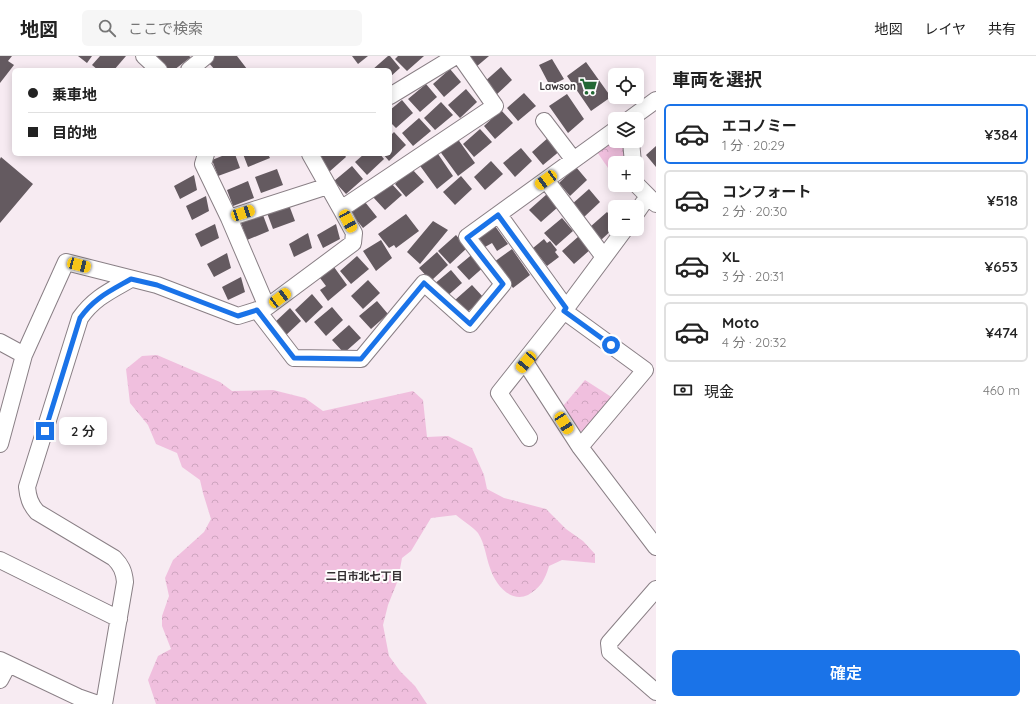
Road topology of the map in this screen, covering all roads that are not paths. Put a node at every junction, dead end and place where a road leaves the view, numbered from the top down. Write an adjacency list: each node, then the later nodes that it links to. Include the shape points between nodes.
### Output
1 (144, 56): 5 (street)
2 (206, 56): 6 (street)
3 (456, 56): 7 (street)
4 (460, 56): 20 (street, via 495,106)
5 (157, 68)
6 (191, 68)
7 (392, 95)
8 (656, 100): 9 (street)
9 (640, 112)
10 (544, 121): 14 (street)
11 (608, 135): 14 (street)
12 (205, 156): 22 (street, via 203,164)
13 (311, 156): 16 (street)
14 (573, 159): 15 (street)
15 (546, 180): 21 (street); 24 (street)
16 (328, 186): 20 (street); 22 (street)
17 (644, 192): 18 (street)
18 (652, 200): 19 (street)
19 (644, 206)
20 (341, 209): 26 (street, via 354,233 353,243)
21 (498, 215): 26 (street, via 467,238 503,284 470,324 424,283 361,359 294,358); 27 (street)
22 (229, 218): 26 (street)
23 (620, 236): 24 (street)
24 (604, 257): 27 (street)
25 (131, 279): 26 (street, via 157,285 238,316); 29 (street, via 66,262); 37 (street, via 97,299 80,318 27,487 31,505 37,512 121,564 125,582)
26 (262, 309)
27 (565, 310): 30 (street); 33 (street, via 646,370)
28 (0, 342): 29 (street)
29 (24, 355): 32 (street)
30 (526, 362): 31 (street, via 499,393); 33 (street)
31 (529, 438)
32 (0, 444)
33 (580, 447): 34 (street)
34 (656, 547)
35 (0, 560): 37 (street)
36 (656, 589): 40 (street, via 609,643 610,652)
37 (119, 619): 43 (street)
38 (4, 663): 39 (street); 41 (street)
39 (0, 680)
40 (656, 692)
41 (76, 700): 42 (street)
42 (98, 704)
43 (104, 704)

